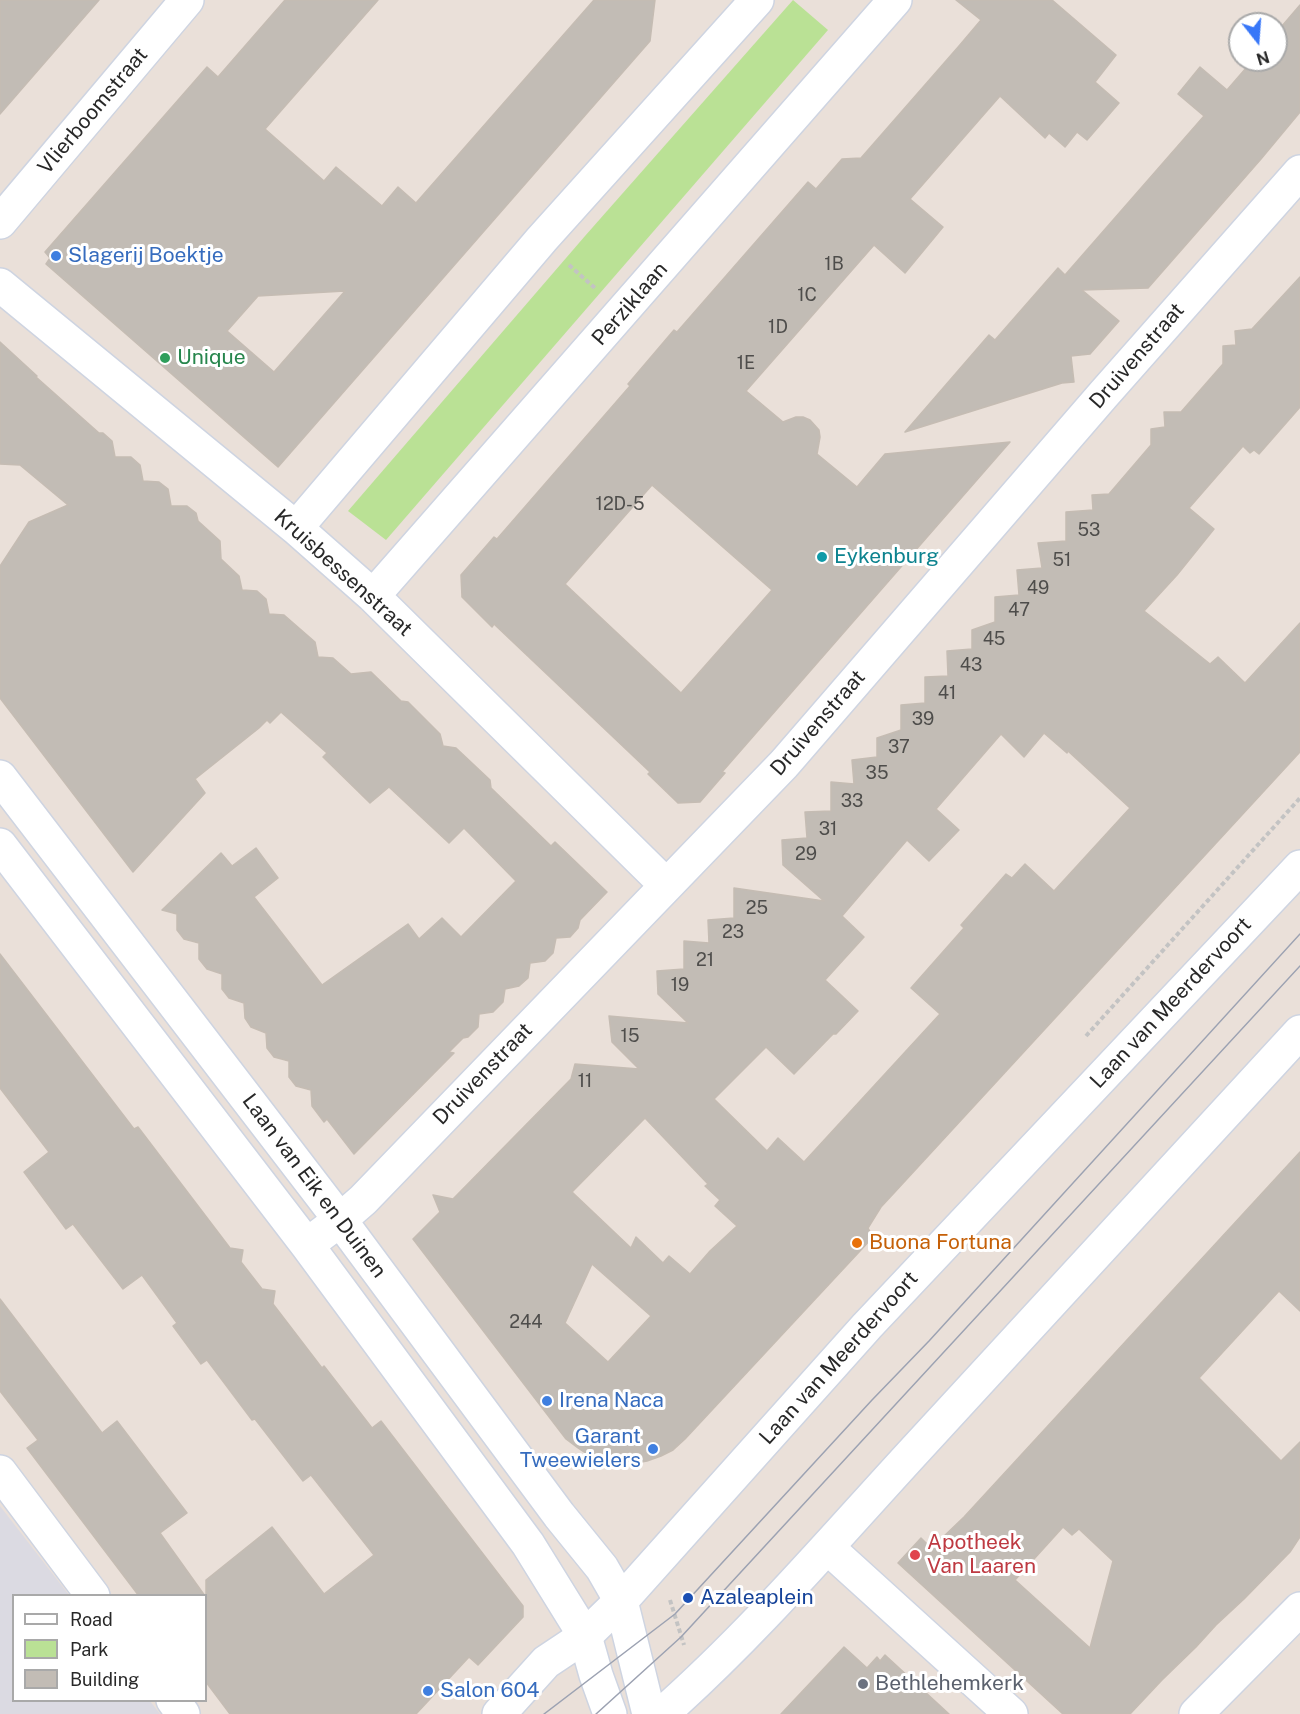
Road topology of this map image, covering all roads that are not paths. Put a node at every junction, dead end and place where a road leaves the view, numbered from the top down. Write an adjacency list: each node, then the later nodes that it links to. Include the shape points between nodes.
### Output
1 (187, 0): 5 (street, Vlierboomstraat)
2 (757, 0): 7 (street, via 542,239)
3 (884, 4): 8 (street, Perziklaan, via 622,313)
4 (1300, 172): 12 (street, Druivenstraat, via 784,764)
5 (0, 222)
6 (0, 285): 7 (street, Kruisbessenstraat)
7 (296, 528): 8 (street, Kruisbessenstraat)
8 (373, 596): 12 (street, Kruisbessenstraat)
9 (0, 777): 14 (street, Laan van Eik en Duinen)
10 (0, 845): 15 (street, Laan van Eik en Duinen)
11 (1300, 867): 19 (street, Laan van Meerdervoort, via 867,1326)
12 (666, 885): 14 (street, Druivenstraat)
13 (1300, 1032): 17 (street)
14 (340, 1220): 15 (street, Druivenstraat); 19 (street, Laan van Eik en Duinen, via 602,1568)
15 (307, 1245): 21 (street, Laan van Eik en Duinen, via 528,1544)
16 (0, 1472): 18 (street)
17 (828, 1548): 23 (street); 28 (street)
18 (92, 1594)
19 (621, 1601): 21 (street, Laan van Meerdervoort); 27 (street, Laan van Eik en Duinen)
20 (1300, 1609): 30 (street)
21 (585, 1636): 25 (street, Laan van Meerdervoort, via 546,1662); 26 (street, Laan van Eik en Duinen)
22 (174, 1702): 24 (street)
23 (987, 1702): 29 (street)
24 (183, 1714)
25 (499, 1714)
26 (610, 1714)
27 (649, 1714)
28 (662, 1714)
29 (1011, 1714)
30 (1196, 1714)

